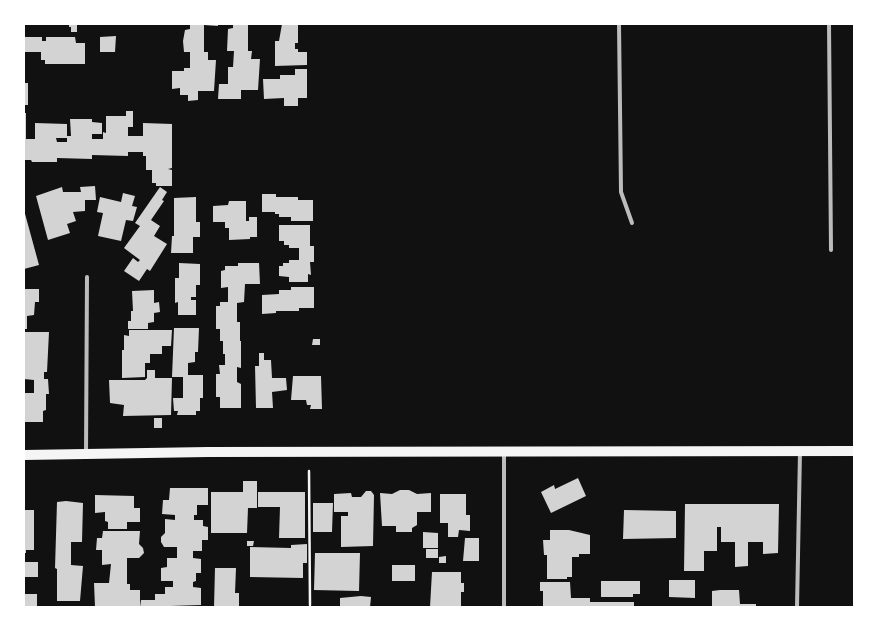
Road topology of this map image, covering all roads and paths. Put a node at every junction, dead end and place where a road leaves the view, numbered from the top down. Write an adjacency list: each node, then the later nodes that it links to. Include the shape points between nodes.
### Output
1 (619, 24): 3 (street, via 622,192)
2 (829, 24): 4 (street)
3 (632, 223)
4 (831, 250)
5 (87, 277): 9 (street)
6 (800, 451): 7 (main road); 8 (main road); 14 (street)
7 (854, 451)
8 (504, 452): 9 (main road); 13 (street)
9 (86, 454): 10 (main road)
10 (24, 456)
11 (310, 471): 12 (path)
12 (310, 604)
13 (504, 607)
14 (797, 607)

